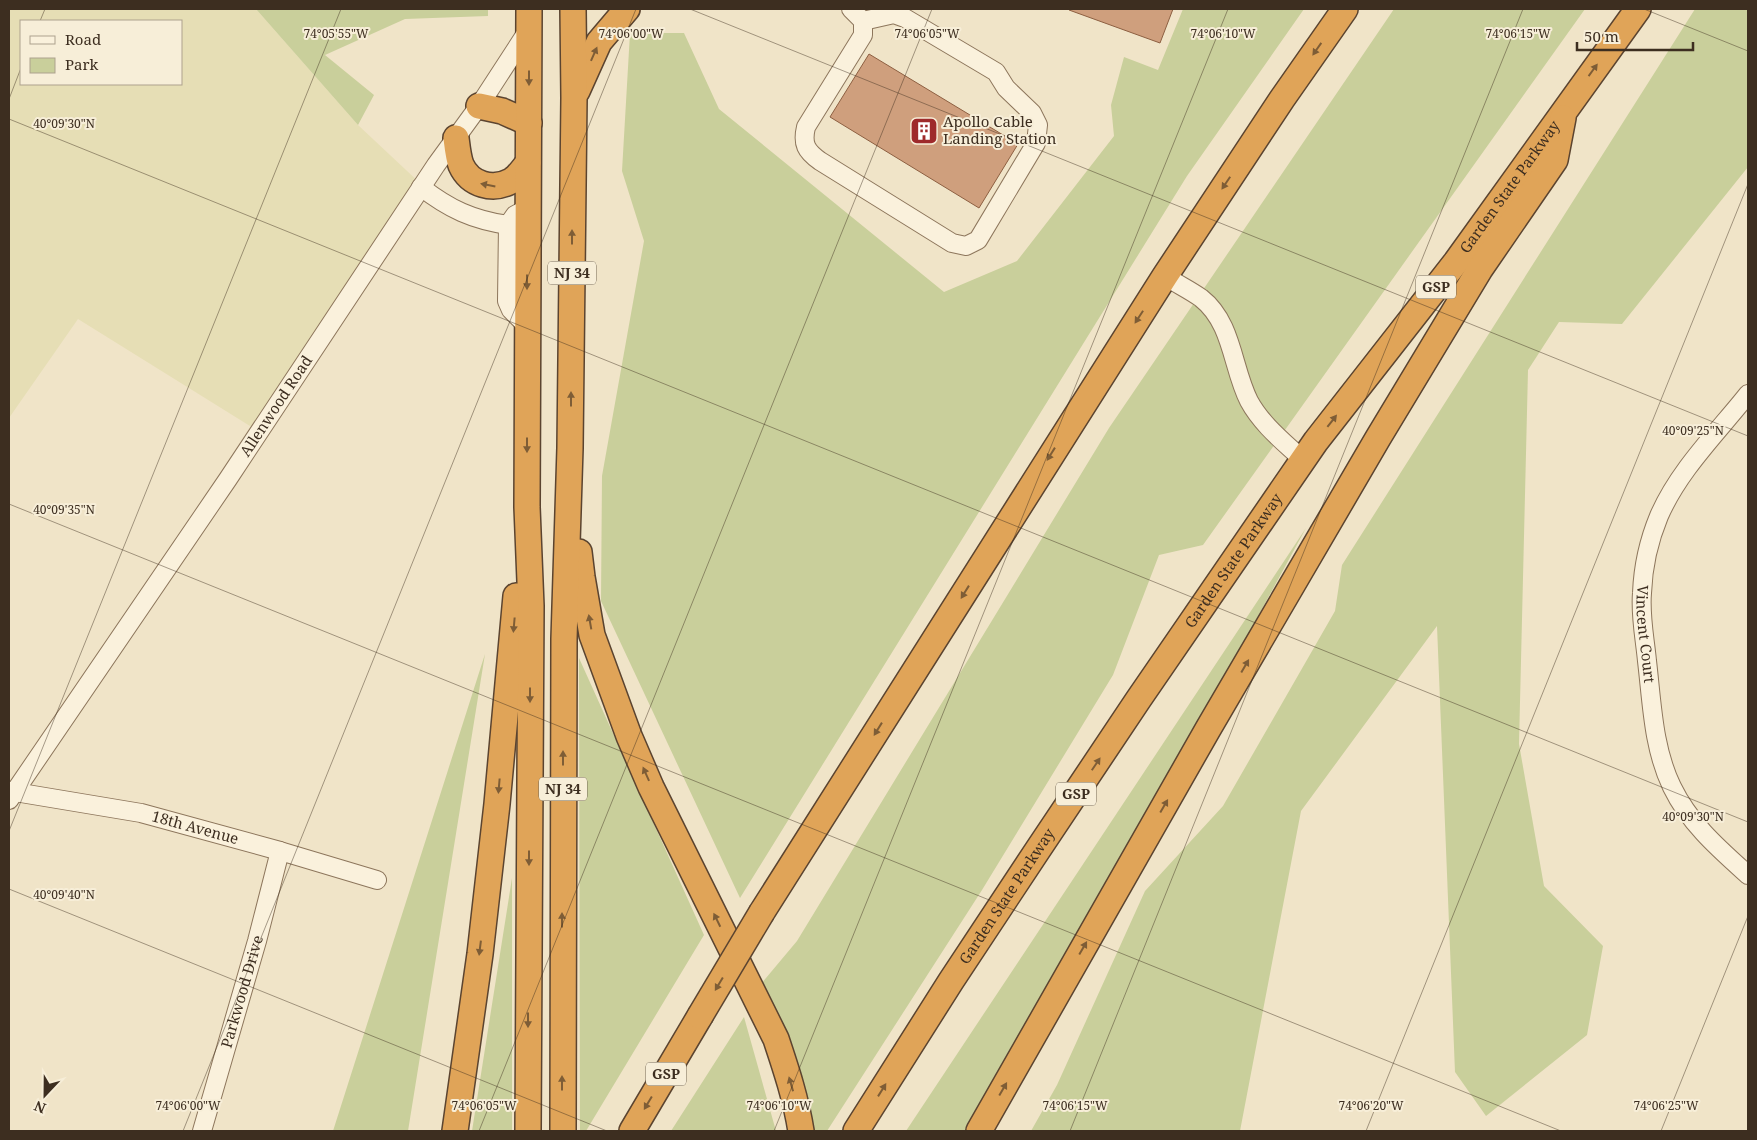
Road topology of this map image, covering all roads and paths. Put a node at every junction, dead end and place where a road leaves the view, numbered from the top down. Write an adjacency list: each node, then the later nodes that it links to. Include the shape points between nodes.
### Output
1 (573, 9): 7 (highway, NJ 34)
2 (627, 9): 7 (highway, one-way to 2, via 599,42)
3 (1345, 9): 16 (highway, GSP, one-way to 16)
4 (1638, 9): 9 (highway, Garden State Parkway / GSP, one-way to 4)
5 (857, 15): 5 (street, via 863,34 806,127 803,139 809,153 952,243 966,246 978,240 1036,143 1038,125 1032,113 1006,88 996,72 905,18 894,14)
6 (533, 16): 8 (street, Allenwood Road); 10 (highway, one-way to 10)
7 (574, 98): 19 (highway, NJ 34, one-way to 7)
8 (479, 106): 10 (highway, via 502,111); 11 (street, Allenwood Road)
9 (1565, 110): 20 (highway, Garden State Parkway / GSP, one-way to 9, via 1456,262); 33 (highway, one-way to 9, via 1208,728 1378,438 1480,269 1555,160)
10 (529, 123): 12 (highway)
11 (456, 138): 12 (highway, one-way to 11, via 513,180 495,187 479,183 461,165); 13 (street, Allenwood Road)
12 (528, 163): 14 (highway)
13 (421, 187): 15 (street, via 459,212 485,222); 22 (street, Allenwood Road, via 222,487)
14 (528, 208): 15 (street, via 515,215); 17 (highway, one-way to 17)
15 (508, 225): 17 (street, via 507,301)
16 (1165, 276): 20 (street, via 1202,299 1216,316 1224,327 1249,400 1263,422); 30 (highway, GSP, one-way to 30, bridge, via 762,912)
17 (527, 326): 21 (highway, one-way to 21)
18 (1748, 394): 24 (street, Vincent Court, via 1670,494 1652,534 1641,596 1656,737 1665,769 1676,794 1701,832)
19 (570, 448): 29 (highway, NJ 34, one-way to 19, via 564,648); 31 (highway, one-way to 19, via 798,1108 776,1038 651,787 598,653 582,577)
20 (1303, 460): 32 (highway, Garden State Parkway / GSP, one-way to 20, via 950,981)
21 (527, 507): 27 (highway, one-way to 27, via 480,954); 28 (highway, NJ 34, one-way to 28, via 531,606)
22 (11, 794): 23 (street, 18th Avenue, via 141,813)
23 (280, 851): 25 (street, 18th Avenue); 26 (street, Parkwood Drive)
24 (1748, 874)
25 (377, 880)
26 (202, 1131)
27 (455, 1131)
28 (528, 1131)
29 (563, 1131)
30 (632, 1131)
31 (801, 1131)
32 (856, 1131)
33 (979, 1131)

